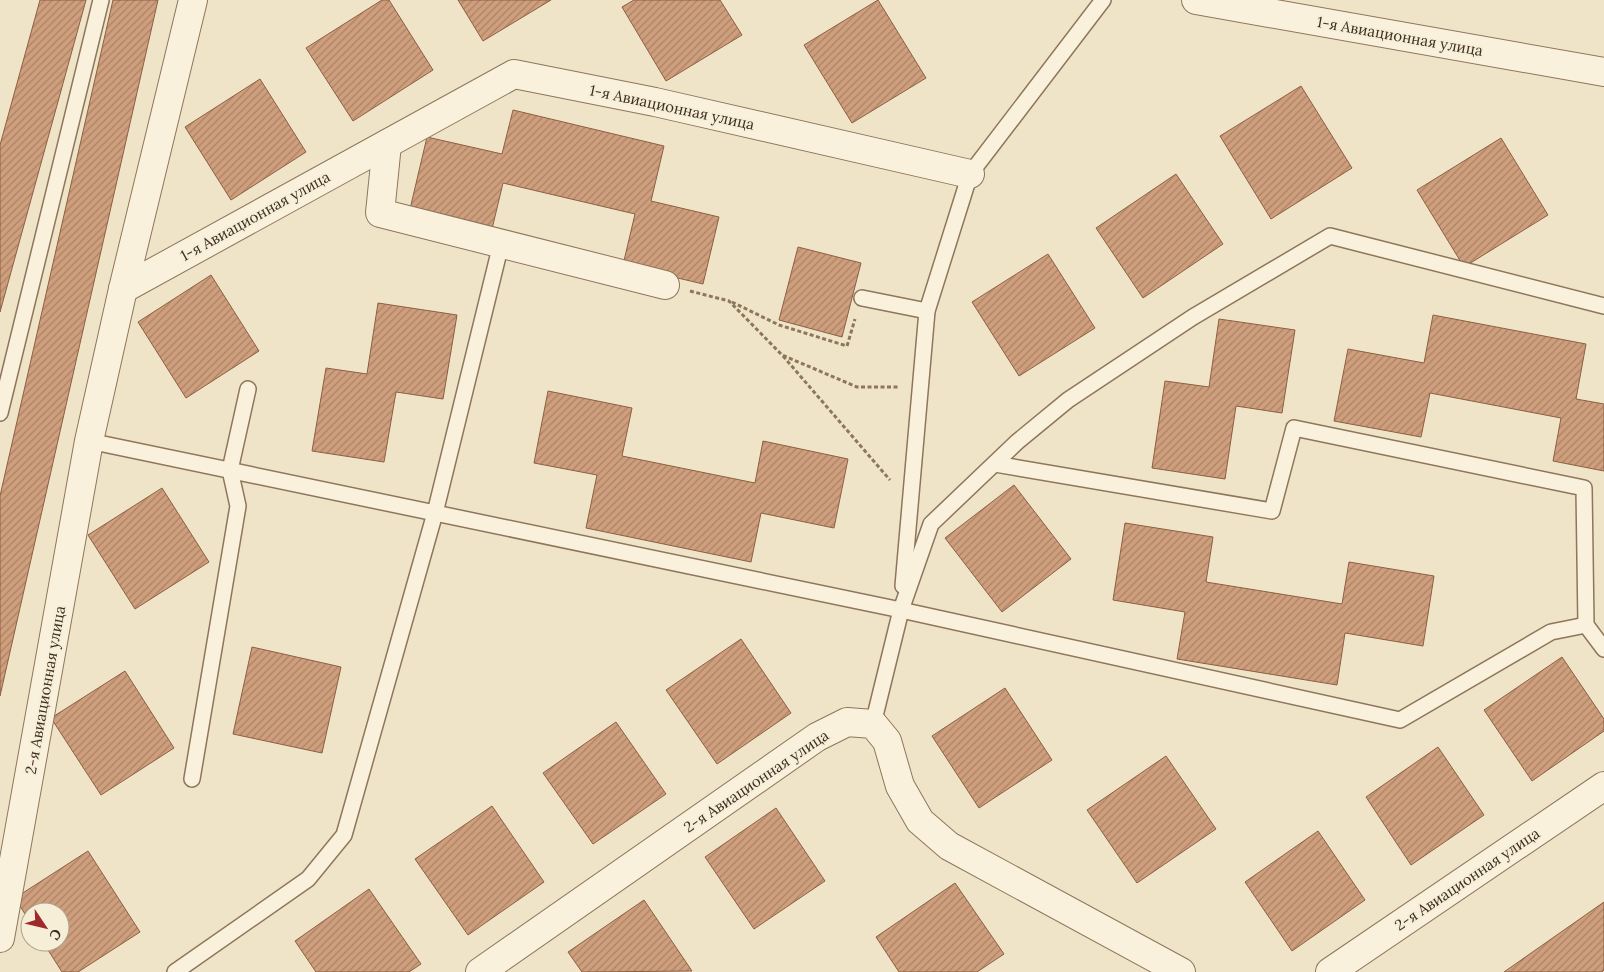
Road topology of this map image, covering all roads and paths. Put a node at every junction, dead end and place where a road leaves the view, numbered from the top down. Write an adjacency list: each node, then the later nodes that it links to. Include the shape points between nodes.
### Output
1 (101, 0): 18 (lane)
2 (193, 0): 10 (street)
3 (1103, 0): 7 (lane)
4 (1196, 0): 5 (street, 1-я Авиационная улица)
5 (1604, 72)
6 (387, 144): 7 (street, 1-я Авиационная улица, via 514,74 655,102); 8 (street, via 380,213); 10 (street, 1-я Авиационная улица)
7 (970, 174): 14 (lane)
8 (501, 244): 9 (street); 23 (lane)
9 (665, 285): 12 (path)
10 (123, 289): 19 (street)
11 (862, 298): 12 (path, via 847,346 779,325); 14 (lane)
12 (729, 301): 15 (path)
13 (1604, 306): 20 (lane, via 1330,236 1194,317 1068,400)
14 (927, 311): 16 (lane)
15 (782, 356): 16 (path, via 857,387); 22 (path)
16 (920, 388): 22 (lane)
17 (248, 389): 21 (lane)
18 (0, 413)
19 (90, 441): 21 (lane); 30 (street, 2-я Авиационная улица)
20 (995, 464): 24 (lane, via 931,524); 25 (lane, via 1272,511 1294,428 1584,488)
21 (230, 470): 23 (lane); 28 (lane, via 238,506)
22 (910, 503): 24 (lane)
23 (435, 513): 24 (lane); 31 (lane, via 344,835 308,879)
24 (901, 610): 25 (lane, via 1400,720 1552,632); 27 (lane)
25 (1586, 625): 26 (lane)
26 (1604, 649)
27 (873, 724): 32 (street, 2-я Авиационная улица, via 847,722 817,737); 33 (street, via 887,741 900,786 920,821 949,846)
28 (192, 779)
29 (1604, 786): 34 (street, 2-я Авиационная улица)
30 (0, 938)
31 (174, 972)
32 (480, 972)
33 (1181, 972)
34 (1330, 972)

